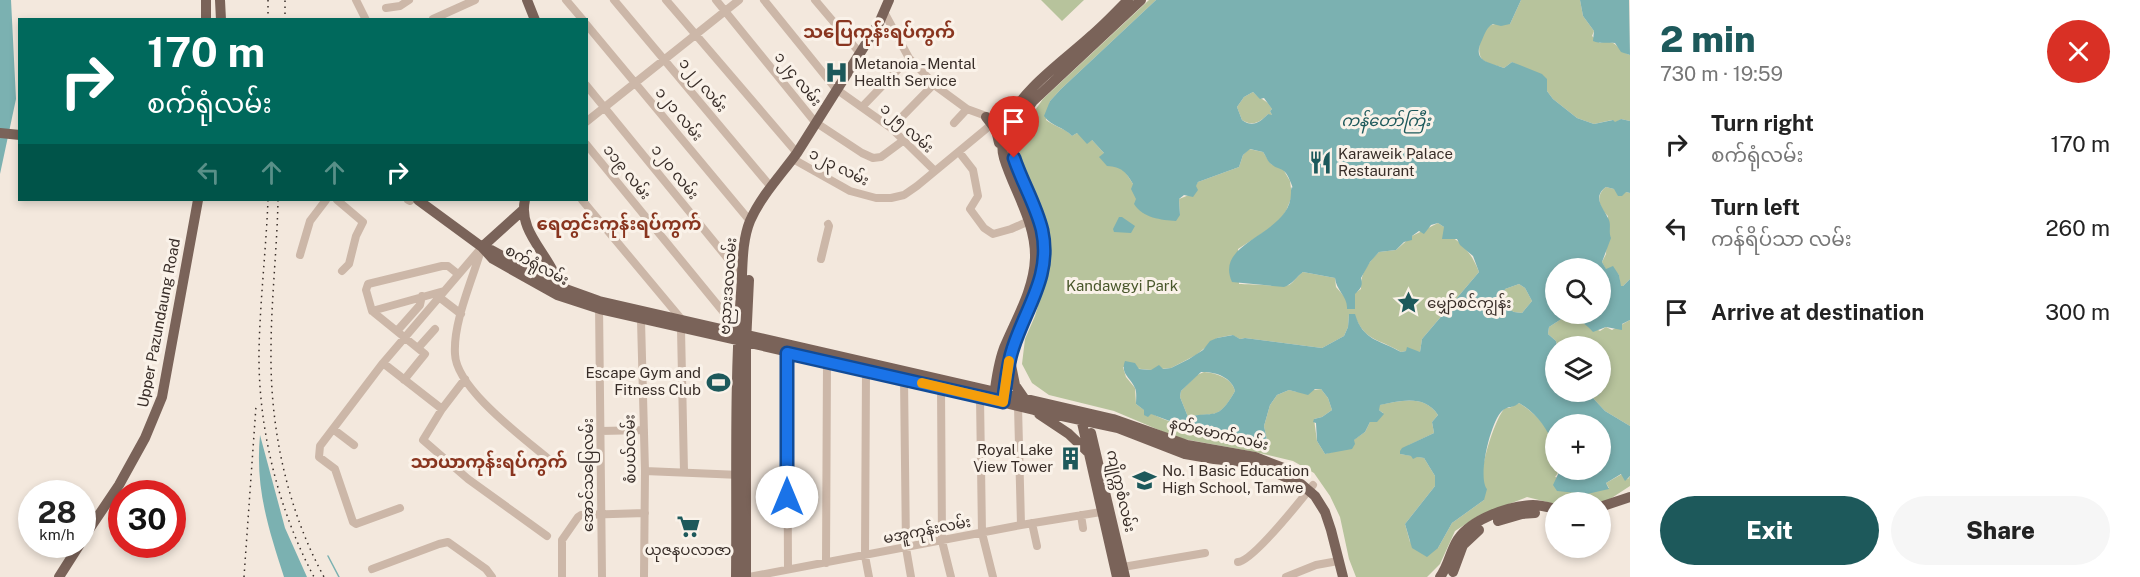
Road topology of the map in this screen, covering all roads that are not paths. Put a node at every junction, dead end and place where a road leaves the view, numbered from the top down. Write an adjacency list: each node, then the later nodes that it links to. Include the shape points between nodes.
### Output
1 (206, 0): 20 (main road)
2 (220, 0): 21 (main road)
3 (356, 0): 22 (street)
4 (409, 0): 17 (street)
5 (475, 0): 23 (street)
6 (527, 0): 24 (main road)
7 (566, 0): 25 (street)
8 (614, 0): 30 (street, ၁၂၂ လမ်း)
9 (666, 0): 27 (street, ၁၂၃ လမ်း)
10 (716, 0): 18 (street, ၁၂၄ လမ်း)
11 (739, 0): 18 (street)
12 (764, 0): 34 (street, ၁၂၅ လမ်း)
13 (815, 0): 28 (street)
14 (889, 0): 19 (main road)
15 (1128, 0): 35 (main road)
16 (1141, 0): 43 (main road)
17 (386, 8)
18 (725, 11): 27 (street); 41 (street, ၁၂၄ လမ်း)
19 (884, 12): 28 (main road); 29 (street)
20 (206, 18)
21 (221, 18)
22 (365, 18)
23 (436, 18)
24 (534, 18)
25 (581, 18)
26 (588, 26): 31 (street, ၁၂၁ လမ်း)
27 (696, 35): 30 (street); 51 (street, ၁၂၃ လမ်း)
28 (859, 52): 34 (main road)
29 (909, 58): 32 (street); 36 (street)
30 (664, 60): 31 (street); 54 (street, ၁၂၂ လမ်း)
31 (635, 83): 37 (street); 61 (street, ၁၂၁ လမ်း)
32 (933, 84): 38 (street); 44 (street)
33 (588, 87): 37 (street, ၁၂၀ လမ်း)
34 (837, 89): 36 (street, ၁၂၅ လမ်း); 41 (main road)
35 (1020, 102): 40 (main road); 43 (main road)
36 (862, 106): 44 (street, ၁၂၅ လမ်း)
37 (605, 107): 39 (street); 70 (street, ၁၂၀ လမ်း)
38 (967, 109): 40 (street); 42 (street)
39 (588, 120)
40 (989, 120): 43 (street); 49 (street, ၁၂၃ လမ်း); 50 (main road)
41 (815, 122): 47 (street, ၁၂၄ လမ်း, via 873,158 881,157); 51 (main road)
42 (954, 123)
43 (1010, 125): 50 (main road, via 1003,135); 77 (main road, via 1014,158 1041,228 1044,247 1038,290)
44 (891, 128): 47 (street, ၁၂၅ လမ်း)
45 (0, 133): 46 (main road)
46 (18, 135)
47 (904, 140): 53 (street, ၁၂၅ လမ်း)
48 (588, 146): 82 (street, ၁၁၉ လမ်း)
49 (959, 152): 53 (street, ၁၂၃ လမ်း); 62 (street, via 973,170 978,196 969,209 984,228 993,234)
50 (1003, 155): 62 (main road)
51 (795, 156): 52 (main road); 53 (street, ၁၂၃ လမ်း, via 850,191 876,198 904,195)
52 (784, 171): 54 (main road, ဗညားဒလလမ်း); 64 (main road, ဗညားဒလလမ်း, via 783,181 755,226)
53 (935, 171)
54 (771, 188): 61 (main road, ဗညားဒလလမ်း)
55 (196, 201): 124 (main road, Upper Pazundaung Road, via 162,397 146,438)
56 (325, 201): 66 (street, via 310,221)
57 (338, 201): 68 (street, via 363,222 349,264)
58 (419, 201): 65 (main road, စက်ရုံလမ်း)
59 (583, 201): 79 (street)
60 (524, 205): 65 (main road); 71 (main road, via 534,241)
61 (750, 221): 64 (main road, ဗညားဒလလမ်း)
62 (1029, 221): 77 (main road, via 1035,260)
63 (828, 224): 67 (street)
64 (748, 246): 70 (main road, ဗညားဒလလမ်း); 82 (main road, ဗညားဒလလမ်း)
65 (483, 247): 69 (street); 71 (main road, စက်ရုံလမ်း, via 493,259); 76 (street)
66 (300, 255)
67 (821, 259)
68 (342, 271)
69 (458, 274): 72 (street); 75 (street, via 444,265 368,284)
70 (742, 276): 82 (main road, ဗညားဒလလမ်း)
71 (558, 291): 74 (main road, စက်ရုံလမ်း)
72 (442, 294): 73 (street); 76 (street); 83 (street)
73 (422, 296): 75 (street); 81 (street, via 420,304)
74 (599, 305): 78 (main road, စက်ရုံလမ်း); 79 (main road, စက်ရုံလမ်း); 105 (street, အောင်သပြေလမ်း)
75 (372, 311): 81 (street)
76 (461, 314): 92 (street, via 454,355)
77 (1022, 316): 86 (main road); 90 (main road, via 1003,351)
78 (641, 320): 79 (main road, စက်ရုံလမ်း); 104 (street, စံပယ်လမ်း)
79 (682, 325): 82 (main road, စက်ရုံလမ်း); 110 (street)
80 (435, 329): 84 (street)
81 (397, 331): 83 (street)
82 (741, 336): 85 (main road, စက်ရုံလမ်း); 94 (main road, စက်ရုံလမ်း); 111 (main road, ဗညားဒလလမ်း)
83 (405, 338): 84 (street); 88 (street)
84 (418, 348): 93 (street, via 425,355)
85 (787, 353): 87 (main road, စက်ရုံလမ်း); 140 (street)
86 (1009, 359): 96 (main road); 98 (main road)
87 (827, 362): 89 (main road, စက်ရုံလမ်း); 138 (street)
88 (383, 363): 93 (street); 103 (street)
89 (866, 370): 91 (main road, စက်ရုံလမ်း); 134 (street)
90 (997, 372): 94 (main road); 96 (main road)
91 (904, 378): 95 (main road, စက်ရုံလမ်း); 132 (street)
92 (465, 379): 99 (street); 108 (street, via 480,399)
93 (404, 380): 99 (street)
94 (969, 385): 96 (main road, စက်ရုံလမ်း)
95 (941, 387): 97 (main road, စက်ရုံလမ်း); 130 (street)
96 (999, 396): 97 (main road, စက်ရုံလမ်း); 98 (main road, စက်ရုံလမ်း)
97 (980, 397): 128 (street)
98 (1021, 402): 100 (main road, စက်ရုံလမ်း); 101 (main road, စက်ရုံလမ်း); 126 (street)
99 (442, 409): 129 (street, via 423,441)
100 (1034, 410): 101 (main road, စက်ရုံလမ်း); 107 (main road)
101 (1084, 416): 102 (main road, နတ်မောက်လမ်း); 107 (main road, ကျိုက္ကစံလမ်း); 112 (main road, နတ်မောက်လမ်း, via 1113,418 1187,445 1264,459 1292,471)
102 (1118, 428): 107 (main road, via 1107,430); 112 (main road, နတ်မောက်လမ်း, via 1185,454 1254,464)
103 (333, 429): 106 (street); 117 (street, via 320,446 319,454 335,469 353,522)
104 (644, 430): 105 (street); 109 (street, စံပယ်လမ်း)
105 (601, 431): 121 (street, အောင်သပြေလမ်း)
106 (354, 445)
107 (1093, 451): 118 (main road, ကျိုက္ကစံလမ်း)
108 (552, 462)
109 (645, 471): 110 (street); 120 (street, စံပယ်လမ်း)
110 (684, 472): 111 (street)
111 (742, 475): 147 (main road, ဗညားဒလလမ်း); 148 (main road, ဗညားဒလလမ်း)
112 (1311, 488): 136 (main road, နတ်မောက်လမ်း, via 1325,512); 137 (street, via 1265,541 1245,561); 155 (main road, နတ်မောက်လမ်း, via 1330,508)
113 (1630, 497): 114 (main road)
114 (1611, 503)
115 (1630, 505): 119 (main road)
116 (1545, 507): 156 (main road, via 1520,507 1470,527 1456,542)
117 (400, 508)
118 (1106, 511): 123 (street, မအူကုန်းလမ်း); 141 (main road, ကျိုက္ကစံလမ်း)
119 (1611, 511)
120 (645, 513): 121 (street); 146 (street, စံပယ်လမ်း)
121 (601, 514): 144 (street, via 581,515 570,527 562,540); 145 (street, အောင်သပြေလမ်း)
122 (1545, 514): 157 (main road, via 1522,514 1479,530 1463,545)
123 (1080, 515): 125 (street, မအူကုန်းလမ်း); 127 (street)
124 (96, 519)
125 (1032, 523): 126 (street, မအူကုန်းလမ်း); 131 (street)
126 (1021, 525): 128 (street, မအူကုန်းလမ်း)
127 (1083, 528)
128 (982, 533): 130 (street, မအူကုန်းလမ်း); 152 (street)
129 (547, 536)
130 (942, 541): 132 (street, မအူကုန်းလမ်း); 151 (street)
131 (1037, 546)
132 (906, 548): 134 (street, မအူကုန်းလမ်း); 150 (street)
133 (1205, 553): 141 (street)
134 (865, 556): 138 (street, မအူကုန်းလမ်း); 149 (street)
135 (71, 558): 142 (main road)
136 (1338, 561): 153 (street); 154 (main road, နတ်မောက်လမ်း)
137 (1238, 562)
138 (825, 563): 140 (street, မအူကုန်းလမ်း)
139 (372, 569): 143 (street, via 448,542 486,569)
140 (788, 569): 148 (street, မအူကုန်းလမ်း)
141 (1122, 574)
142 (59, 577)
143 (491, 577)
144 (562, 577)
145 (602, 577)
146 (644, 577)
147 (736, 577)
148 (747, 577)
149 (869, 577)
150 (911, 577)
151 (951, 577)
152 (993, 577)
153 (1286, 577)
154 (1343, 577)
155 (1350, 577)
156 (1440, 577)
157 (1449, 577)

